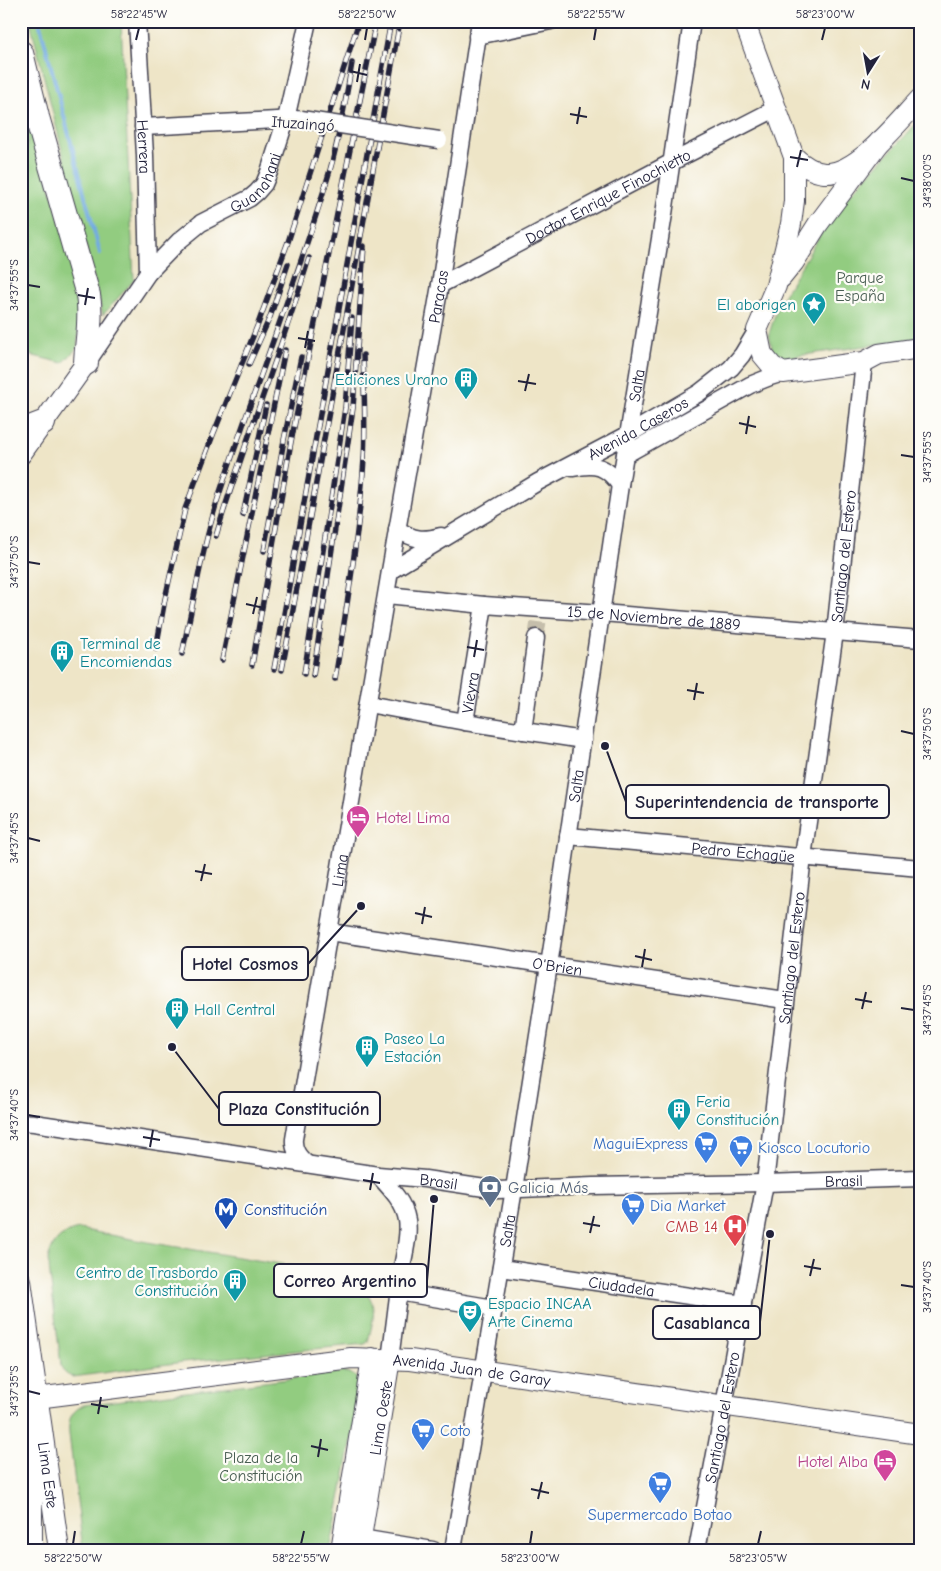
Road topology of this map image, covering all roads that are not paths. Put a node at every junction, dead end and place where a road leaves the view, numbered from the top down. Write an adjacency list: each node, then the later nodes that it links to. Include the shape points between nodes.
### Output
1 (137, 21): 11 (street, Herrera)
2 (308, 21): 10 (street, Guanahani)
3 (551, 21): 6 (street)
4 (692, 21): 15 (street, Salta)
5 (744, 21): 9 (main road)
6 (478, 29): 13 (street, Paracas)
7 (21, 53): 23 (highway, via 88,295 90,320)
8 (920, 100): 12 (main road)
9 (777, 108): 14 (main road); 15 (street, Doctor Enrique Finochietto)
10 (294, 119): 11 (street, Ituzaingó); 13 (street, Ituzaingó, bridge); 16 (street, Guanahani, via 264,184 257,192 188,232)
11 (143, 127): 16 (street, Herrera)
12 (880, 141): 14 (main road, via 861,158 832,173 812,170); 18 (main road)
13 (461, 143): 17 (street, Paracas)
14 (794, 158): 18 (main road, via 793,213)
15 (672, 162): 17 (street, Doctor Enrique Finochietto); 27 (street, Salta)
16 (148, 274): 23 (street)
17 (440, 285): 32 (street, Paracas)
18 (776, 286): 19 (main road)
19 (757, 330): 24 (main road, via 762,354); 27 (street, Avenida Caseros, via 738,360 723,375)
20 (920, 348): 22 (main road, Avenida Caseros, via 879,354)
21 (920, 360): 22 (main road, Avenida Caseros, via 880,367)
22 (864, 362): 24 (main road, Avenida Caseros); 38 (street, Santiago del Estero)
23 (86, 363): 25 (main road)
24 (783, 373): 29 (street, Avenida Caseros, via 750,385)
25 (43, 423): 26 (highway); 28 (main road)
26 (21, 434)
27 (629, 434): 29 (street, Salta); 30 (street, Avenida Caseros)
28 (21, 454)
29 (625, 455): 31 (street, Salta)
30 (538, 482): 31 (street, via 573,468 591,465 605,469); 33 (street, Avenida Caseros)
31 (620, 485): 37 (street, Salta)
32 (397, 529): 33 (street, Avenida Caseros, via 423,540); 34 (street, Paracas)
33 (453, 533): 34 (street, Avenida Caseros)
34 (390, 572): 35 (street, Lima)
35 (386, 595): 36 (street, 15 de Noviembre de 1889); 41 (street, Lima)
36 (484, 605): 37 (street, 15 de Noviembre de 1889, via 540,613); 42 (street, Vieyra)
37 (602, 613): 38 (street, 15 de Noviembre de 1889); 44 (street, Salta)
38 (835, 632): 40 (street, 15 de Noviembre de 1889); 46 (street, Santiago del Estero)
39 (536, 638): 43 (street)
40 (920, 639)
41 (368, 704): 42 (street); 48 (street, Lima)
42 (465, 722): 43 (street)
43 (523, 731): 44 (street)
44 (583, 740): 45 (street, Salta)
45 (568, 836): 46 (street, Pedro Echagüe); 49 (street, Salta)
46 (803, 857): 47 (street, Pedro Echagüe); 50 (street, Santiago del Estero)
47 (920, 868)
48 (329, 932): 49 (street, O'Brien); 52 (street, Lima, via 294,1139 297,1153)
49 (549, 964): 50 (street, O'Brien); 56 (street, Salta)
50 (786, 1000): 55 (street, Santiago del Estero)
51 (21, 1122): 52 (street, Brasil)
52 (307, 1164): 53 (street, Brasil)
53 (378, 1175): 56 (street, Brasil, via 498,1190); 59 (street, Lima Oeste, via 403,1207 407,1220 408,1234)
54 (920, 1178): 55 (street, Brasil)
55 (764, 1183): 56 (street, Brasil); 60 (street, Santiago del Estero)
56 (514, 1188): 57 (street, Salta)
57 (501, 1268): 60 (street, Ciudadela); 61 (street, Salta)
58 (21, 1281): 64 (main road, Lima Este)
59 (398, 1292): 61 (street); 62 (street, Lima Oeste)
60 (743, 1304): 65 (street, Santiago del Estero)
61 (494, 1308): 63 (street, Salta)
62 (381, 1358): 63 (main road, Avenida Juan de Garay); 64 (main road, Avenida Juan de Garay, via 351,1358); 67 (main road, Lima Oeste)
63 (483, 1370): 65 (main road, Avenida Juan de Garay); 71 (street, Salta)
64 (30, 1399): 68 (highway, via 25,1439 30,1483); 69 (main road, Lima Este)
65 (724, 1405): 66 (main road, Avenida Juan de Garay); 72 (street, Santiago del Estero)
66 (920, 1434)
67 (351, 1543): 70 (street)
68 (30, 1550)
69 (60, 1550)
70 (433, 1550)
71 (453, 1550)
72 (696, 1550)

